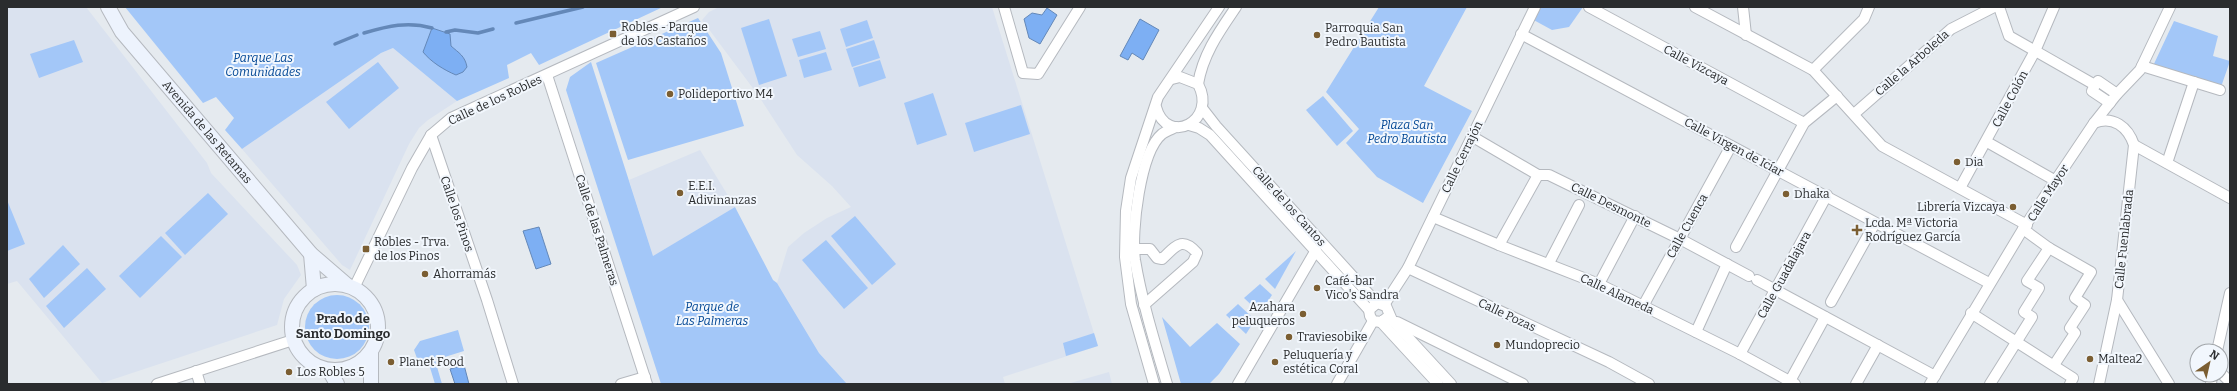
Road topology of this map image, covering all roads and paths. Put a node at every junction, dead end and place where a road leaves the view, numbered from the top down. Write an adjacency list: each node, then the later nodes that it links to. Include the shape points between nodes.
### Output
1 (108, 7): 60 (street, Avenida de las Retamas, via 122,32)
2 (694, 7): 21 (street, Calle de los Robles)
3 (1004, 7): 4 (street, via 1023,73 1038,74)
4 (1080, 7)
5 (1219, 7): 22 (street)
6 (1236, 7): 24 (street, via 1208,50 1200,69)
7 (1535, 7): 16 (street, Calle Cerrajón)
8 (1589, 7): 33 (street, Calle Vizcaya)
9 (1695, 7): 17 (street)
10 (1743, 7): 17 (street)
11 (1869, 7): 20 (street, via 1864,19)
12 (1994, 7): 32 (street, Calle la Arboleda, via 1951,29)
13 (1998, 7): 18 (street, via 2009,36)
14 (2054, 7): 18 (street, Calle Colón)
15 (2170, 7): 19 (street, Calle Mayor)
16 (1521, 34): 38 (street, Calle Cerrajón); 41 (street, Calle Virgen de Icíar)
17 (1746, 35): 20 (street)
18 (2035, 51): 25 (street); 39 (street, Calle Colón)
19 (2142, 66): 23 (street); 27 (street, Calle Mayor)
20 (1813, 70): 28 (street)
21 (547, 75): 37 (street, Calle de los Robles, via 451,118); 88 (street, Calle de las Palmeras)
22 (1172, 79): 24 (street, via 1180,77); 30 (street, via 1161,92)
23 (2194, 82): 26 (street); 42 (street)
24 (1198, 84): 31 (street, via 1202,91)
25 (2095, 85): 27 (street, via 2098,81); 29 (street, via 2092,91)
26 (2220, 90)
27 (2117, 94): 29 (street, Calle Mayor)
28 (1837, 96): 32 (street); 33 (street)
29 (2110, 103): 34 (street, Calle Mayor)
30 (1156, 107): 36 (street, via 1161,119); 98 (street, via 1130,178 1124,237 1131,304)
31 (1202, 108): 35 (street, via 1195,120); 73 (street, Calle de los Cantos)
32 (1854, 114): 46 (street, via 1882,146)
33 (1804, 123): 43 (street)
34 (2094, 123): 40 (street, via 2103,119 2113,122 2130,133); 45 (street, Calle Mayor)
35 (1189, 124): 36 (street); 59 (street, Calle de los Cantos, via 1210,135)
36 (1176, 127): 58 (street, via 1158,139 1145,164 1139,195)
37 (431, 135): 66 (street, Calle de los Robles); 96 (street, Calle los Pinos)
38 (1473, 137): 44 (street, Calle Desmonte); 51 (street, Calle Cerrajón)
39 (1987, 142): 45 (street); 46 (street, Calle Colón)
40 (2134, 144): 42 (street); 70 (street, Calle Fuenlabrada)
41 (1731, 146): 43 (street, Calle Virgen de Icíar); 54 (street, Calle Cuenca)
42 (2167, 163): 48 (street)
43 (1778, 171): 47 (street, Calle Virgen de Icíar); 56 (street)
44 (1538, 175): 50 (street, Calle Desmonte, via 1549,175); 55 (street)
45 (2056, 181): 53 (street, Calle Mayor)
46 (1960, 188): 53 (street)
47 (1827, 195): 52 (street, Calle Virgen de Icíar); 68 (street, Calle Guadalajara)
48 (2229, 196)
49 (1579, 206): 61 (street)
50 (1635, 216): 54 (street, Calle Desmonte); 65 (street)
51 (1433, 217): 55 (street, Calle Alameda); 63 (street, Calle Cerrajón)
52 (1875, 222): 64 (street, Calle Virgen de Icíar); 71 (street)
53 (2025, 227): 57 (street); 64 (street, Calle Mayor)
54 (1680, 239): 62 (street, Calle Desmonte); 74 (street, Calle Cuenca)
55 (1499, 245): 61 (street, Calle Alameda)
56 (1736, 247)
57 (2049, 248): 80 (street, via 2027,281 2039,288 2024,312 2032,317); 85 (street, via 2091,272 2075,298 2085,305 2070,328 2075,333)
58 (1135, 249): 72 (street); 72 (street, via 1150,249 1157,258 1162,259 1176,246 1184,243 1189,244 1197,253 1193,262)
59 (1316, 250): 73 (street, Calle de los Cantos); 100 (street)
60 (311, 254): 66 (street, Avenida de las Retamas); 67 (street)
61 (1549, 263): 65 (street, Calle Alameda)
62 (1727, 264): 68 (street, Calle Desmonte); 78 (street)
63 (1408, 268): 73 (street, Calle Cerrajón); 105 (street, Calle Pozas, via 1609,362)
64 (1989, 283): 75 (street, Calle Mayor)
65 (1599, 284): 74 (street, Calle Alameda)
66 (351, 286): 67 (street, via 324,285); 83 (street, via 365,295 378,318 377,339)
67 (314, 289): 79 (street, via 302,298 294,311 291,325)
68 (1775, 290): 76 (street, Calle Desmonte); 84 (street, Calle Guadalajara)
69 (2229, 298): 81 (street)
70 (2117, 300): 108 (street, Calle Fuenlabrada); 109 (street)
71 (1831, 302)
72 (1144, 305): 99 (street)
73 (1377, 306): 77 (street); 77 (street, via 1370,316)
74 (1644, 306): 78 (street, Calle Alameda)
75 (1971, 313): 80 (street); 89 (street, Calle Mayor)
76 (1825, 316): 82 (street, Calle Desmonte); 91 (street)
77 (1384, 320): 101 (street); 102 (street); 103 (street); 104 (street)
78 (1696, 332): 84 (street, Calle Alameda)
79 (293, 340): 86 (street, via 306,360); 87 (street)
80 (2016, 342): 85 (street); 107 (street)
81 (2219, 343)
82 (1878, 345): 89 (street, Calle Desmonte); 106 (street)
83 (371, 352): 86 (street, via 353,367 341,371); 95 (street)
84 (1740, 354): 91 (street, Calle Alameda)
85 (2054, 365): 90 (street)
86 (328, 370): 94 (street)
87 (196, 371): 92 (street); 93 (street)
88 (646, 380): 97 (street)
89 (1932, 380)
90 (2072, 381)
91 (1792, 383)
92 (157, 384)
93 (200, 384)
94 (337, 384)
95 (371, 384)
96 (513, 384)
97 (621, 384)
98 (1154, 384)
99 (1167, 384)
100 (1238, 384)
101 (1337, 384)
102 (1438, 384)
103 (1451, 384)
104 (1523, 384)
105 (1649, 384)
106 (1856, 384)
107 (1992, 384)
108 (2099, 384)
109 (2169, 384)

